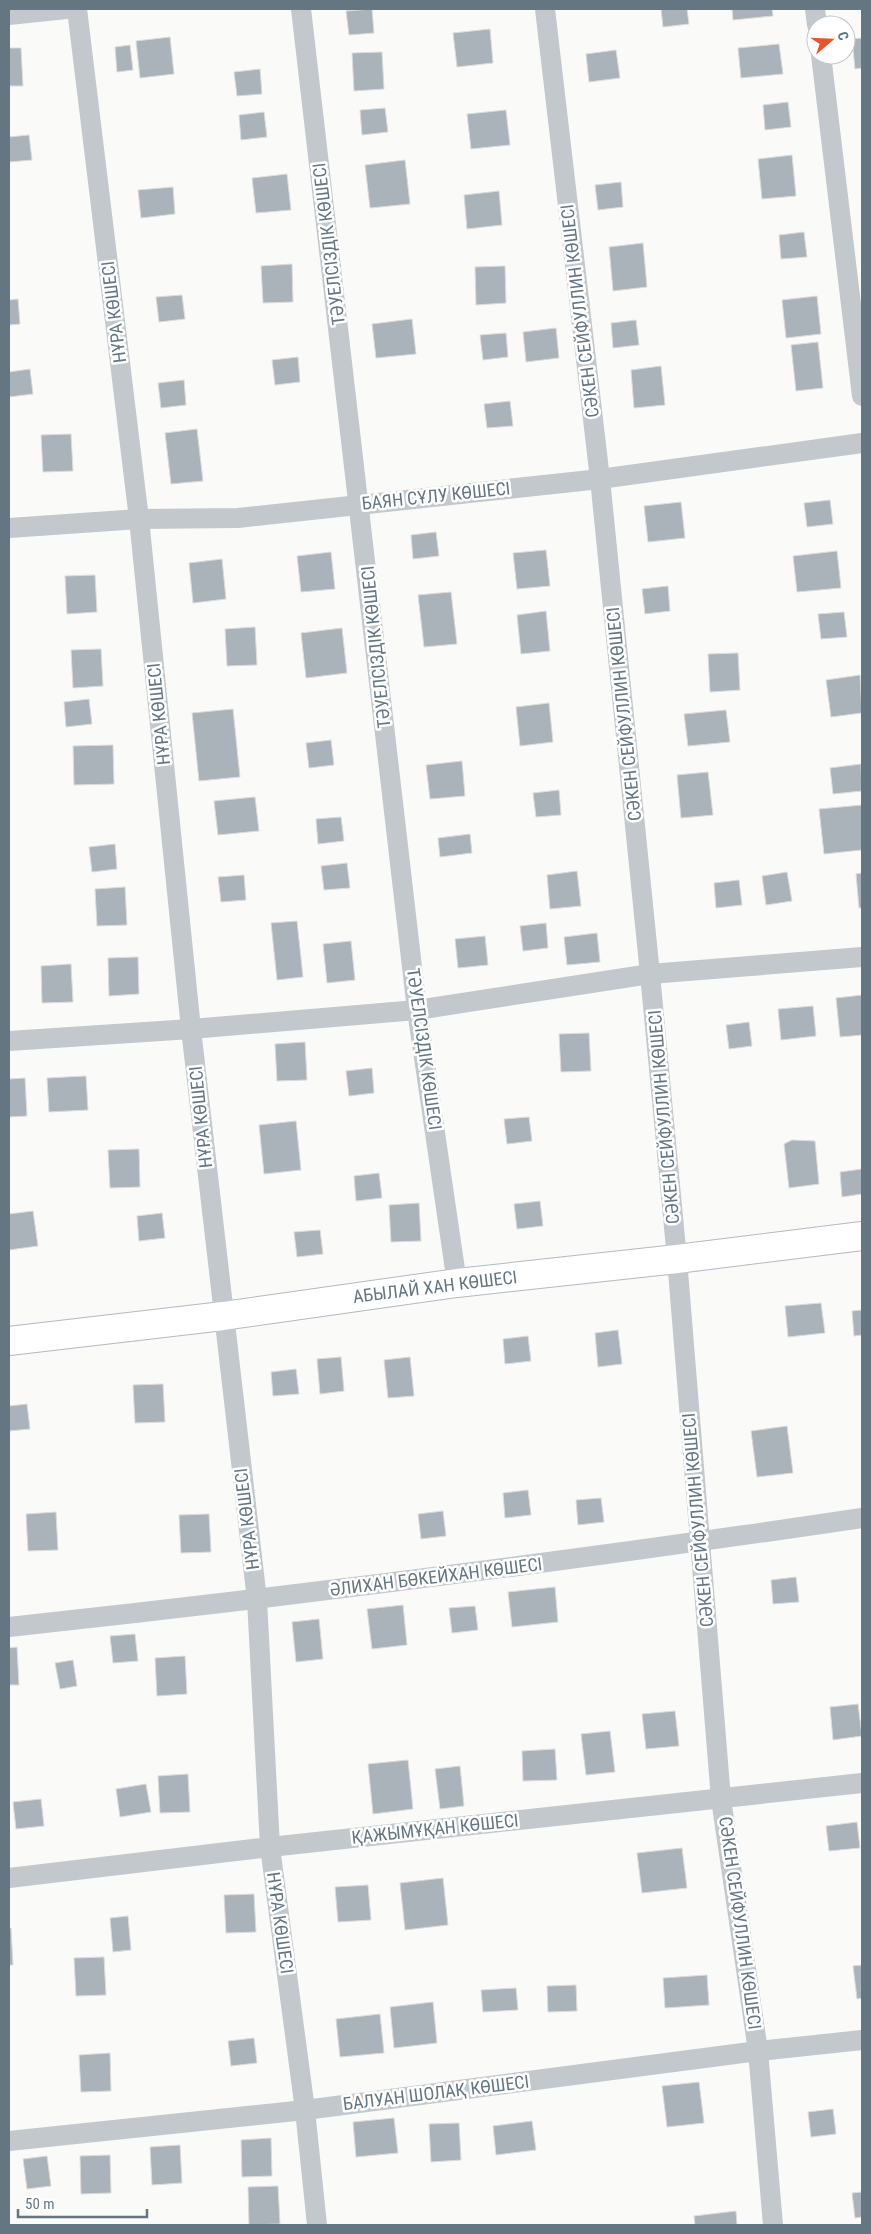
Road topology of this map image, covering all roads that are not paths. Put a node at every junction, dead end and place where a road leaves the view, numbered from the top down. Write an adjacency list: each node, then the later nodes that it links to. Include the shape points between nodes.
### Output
1 (66, 9): 5 (street)
2 (78, 9): 11 (street, НҰРА КӨШЕСІ)
3 (301, 9): 10 (street, ТӘУЕЛСІЗДІК КӨШЕСІ)
4 (545, 9): 9 (street, СӘКЕН СЕЙФУЛЛИН КӨШЕСІ)
5 (9, 15)
6 (822, 65): 7 (street)
7 (862, 396)
8 (862, 443): 9 (street, БАЯН СҰЛУ КӨШЕСІ)
9 (600, 479): 10 (street, БАЯН СҰЛУ КӨШЕСІ); 14 (street, СӘКЕН СЕЙФУЛЛИН КӨШЕСІ)
10 (360, 504): 11 (street, БАЯН СҰЛУ КӨШЕСІ, via 238,518); 15 (street, ТӘУЕЛСІЗДІК КӨШЕСІ)
11 (138, 519): 12 (street, БАЯН СҰЛУ КӨШЕСІ); 16 (street, НҰРА КӨШЕСІ)
12 (9, 528)
13 (862, 957): 14 (street)
14 (650, 974): 15 (street); 19 (street, СӘКЕН СЕЙФУЛЛИН КӨШЕСІ)
15 (417, 1010): 16 (street); 20 (street, ТӘУЕЛСІЗДІК КӨШЕСІ)
16 (191, 1029): 17 (street); 21 (street, НҰРА КӨШЕСІ)
17 (9, 1041)
18 (862, 1236): 19 (street, АБЫЛАЙ ХАН КӨШЕСІ)
19 (677, 1260): 20 (street, АБЫЛАЙ ХАН КӨШЕСІ); 24 (street, СӘКЕН СЕЙФУЛЛИН КӨШЕСІ)
20 (457, 1284): 21 (street, АБЫЛАЙ ХАН КӨШЕСІ)
21 (224, 1316): 22 (street, АБЫЛАЙ ХАН КӨШЕСІ); 25 (street, НҰРА КӨШЕСІ)
22 (9, 1341)
23 (862, 1518): 24 (street, ӘЛИХАН БӨКЕЙХАН КӨШЕСІ)
24 (700, 1542): 25 (street, ӘЛИХАН БӨКЕЙХАН КӨШЕСІ); 28 (street, СӘКЕН СЕЙФУЛЛИН КӨШЕСІ)
25 (257, 1600): 26 (street, ӘЛИХАН БӨКЕЙХАН КӨШЕСІ); 29 (street, НҰРА КӨШЕСІ)
26 (9, 1627)
27 (862, 1782): 28 (street, ҚАЖЫМҰҚАН КӨШЕСІ)
28 (722, 1799): 29 (street, ҚАЖЫМҰҚАН КӨШЕСІ); 32 (street, СӘКЕН СЕЙФУЛЛИН КӨШЕСІ)
29 (270, 1847): 30 (street, ҚАЖЫМҰҚАН КӨШЕСІ); 33 (street, НҰРА КӨШЕСІ)
30 (9, 1878)
31 (862, 2040): 32 (street, БАЛУАН ШОЛАҚ КӨШЕСІ)
32 (758, 2051): 33 (street, БАЛУАН ШОЛАҚ КӨШЕСІ); 36 (street, СӘКЕН СЕЙФУЛЛИН КӨШЕСІ)
33 (305, 2110): 34 (street, БАЛУАН ШОЛАҚ КӨШЕСІ); 35 (street, НҰРА КӨШЕСІ)
34 (9, 2141)
35 (317, 2225)
36 (773, 2225)

